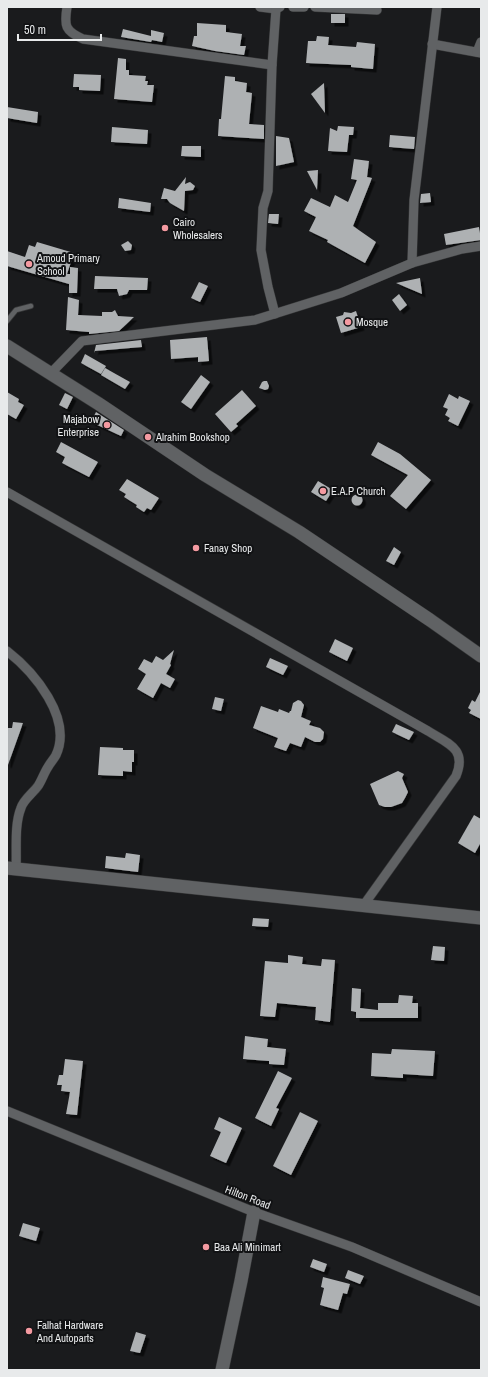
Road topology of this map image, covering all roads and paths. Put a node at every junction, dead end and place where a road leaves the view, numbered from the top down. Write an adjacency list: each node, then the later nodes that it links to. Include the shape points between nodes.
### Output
1 (67, 7): 12 (street, via 66,28 72,35 83,39)
2 (260, 7): 7 (street)
3 (293, 7): 4 (street)
4 (304, 7)
5 (316, 7): 8 (street)
6 (437, 7): 10 (street)
7 (278, 8): 12 (street)
8 (378, 10)
9 (481, 42): 11 (street)
10 (432, 44): 11 (street); 14 (street, via 414,200)
11 (479, 52)
12 (272, 64): 16 (street, via 268,191 263,208 261,250)
13 (481, 246): 14 (street)
14 (412, 263): 16 (street, via 341,294)
15 (31, 306): 17 (lane, via 16,310)
16 (275, 314): 19 (street, via 224,325 82,341)
17 (7, 321)
18 (7, 346): 19 (street)
19 (51, 373): 22 (street, via 205,475 298,532)
20 (7, 492): 24 (street, via 428,731 459,754 460,768 456,776)
21 (7, 651): 23 (street, via 32,674 55,708 60,728 60,744 56,755 38,785 21,806)
22 (481, 656)
23 (12, 868): 24 (street)
24 (363, 906): 25 (street)
25 (481, 918)
26 (7, 1111): 27 (street, Hilton Road)
27 (254, 1212): 28 (street, Hilton Road, via 352,1247); 29 (street)
28 (481, 1302)
29 (222, 1370)

